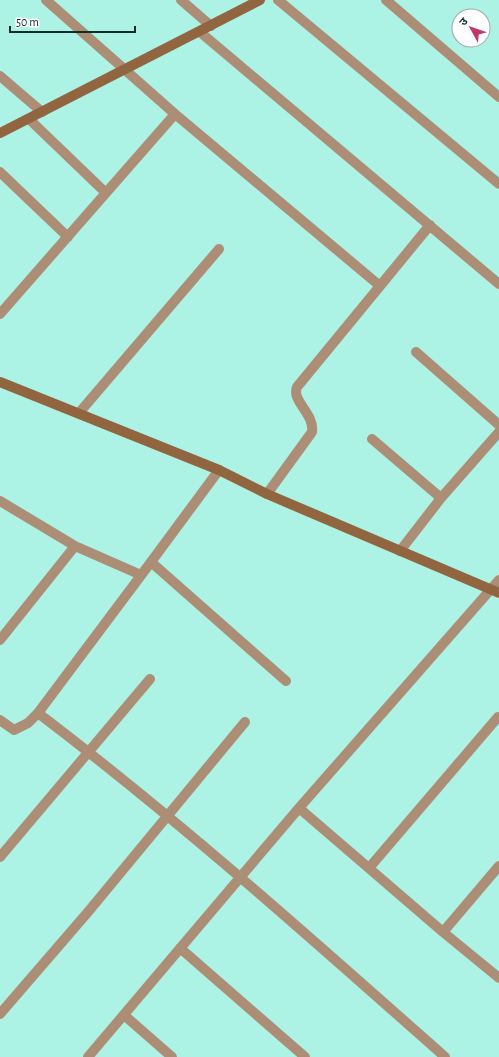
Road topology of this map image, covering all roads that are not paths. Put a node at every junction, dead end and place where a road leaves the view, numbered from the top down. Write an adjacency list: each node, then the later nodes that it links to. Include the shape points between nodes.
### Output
1 (46, 0): 8 (street)
2 (181, 0): 6 (street)
3 (260, 0): 6 (street)
4 (278, 0): 16 (street)
5 (386, 0): 10 (street)
6 (211, 26): 7 (street)
7 (200, 32): 8 (street); 18 (street)
8 (125, 69): 11 (street); 12 (street)
9 (0, 76): 11 (street)
10 (499, 97)
11 (42, 112): 13 (street)
12 (175, 114): 17 (street); 22 (street)
13 (28, 118): 14 (street); 17 (street)
14 (0, 133)
15 (0, 172): 19 (street)
16 (499, 184)
17 (106, 193): 19 (street)
18 (430, 225): 21 (street); 22 (street)
19 (68, 237): 23 (street)
20 (219, 249): 26 (street)
21 (499, 284)
22 (380, 286): 31 (street, via 297,387 296,396 310,416 312,432)
23 (0, 314)
24 (416, 352): 27 (street)
25 (0, 382): 26 (street)
26 (79, 414): 30 (street)
27 (499, 425)
28 (499, 432): 32 (street)
29 (372, 439): 32 (street)
30 (219, 470): 31 (street); 36 (street)
31 (267, 494): 35 (street)
32 (441, 498): 35 (street)
33 (0, 501): 34 (street)
34 (75, 546): 37 (street); 40 (street)
35 (400, 551): 39 (street)
36 (151, 562): 37 (street); 42 (street)
37 (141, 575): 43 (street)
38 (499, 580): 39 (street)
39 (495, 592): 48 (street)
40 (0, 640)
41 (150, 680): 47 (street)
42 (286, 681)
43 (38, 713): 45 (street, via 28,723 14,730); 47 (street)
44 (498, 717): 52 (street)
45 (0, 720)
46 (245, 722): 49 (street)
47 (90, 752): 49 (street); 50 (street)
48 (299, 808): 52 (street); 53 (street)
49 (167, 816): 53 (street); 57 (street)
50 (0, 857)
51 (499, 866): 54 (street)
52 (369, 868): 54 (street)
53 (241, 877): 55 (street); 62 (street)
54 (443, 932): 56 (street)
55 (180, 948): 58 (street); 61 (street)
56 (499, 978)
57 (0, 1014)
58 (124, 1015): 59 (street); 60 (street)
59 (88, 1057)
60 (172, 1057)
61 (305, 1057)
62 (445, 1057)

